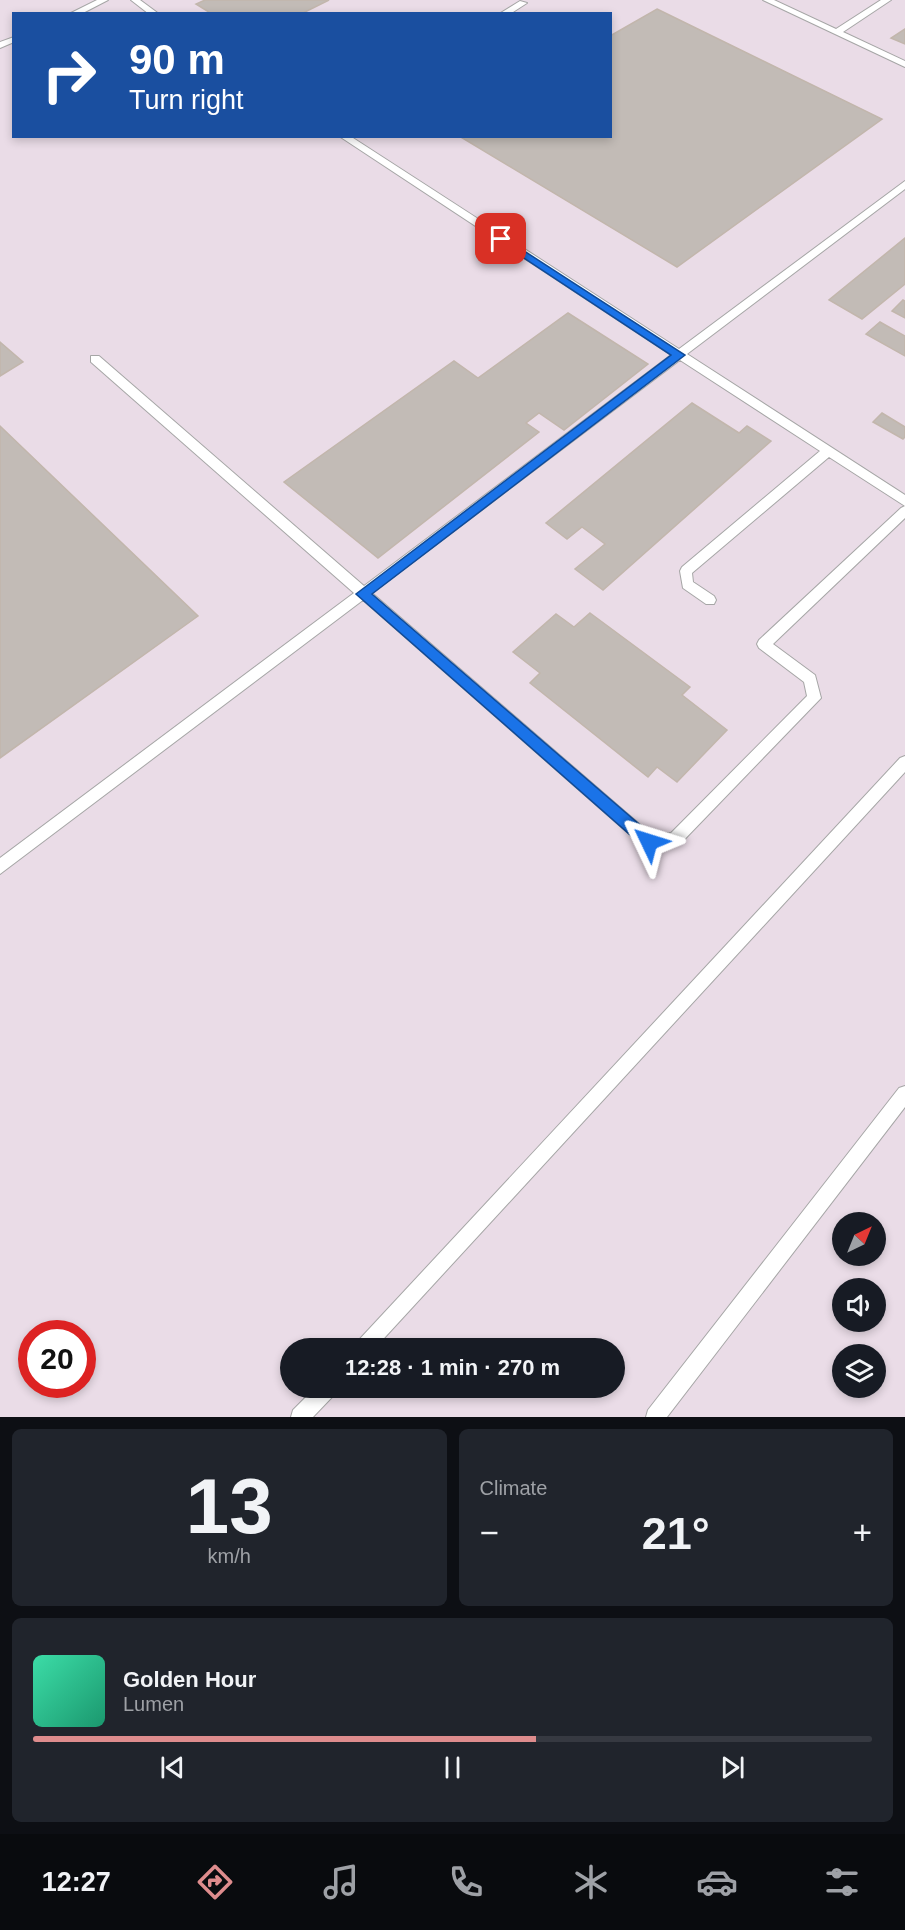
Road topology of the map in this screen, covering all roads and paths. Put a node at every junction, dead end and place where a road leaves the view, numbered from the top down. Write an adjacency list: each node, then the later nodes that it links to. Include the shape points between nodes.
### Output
1 (104, 0): 6 (lane)
2 (135, 0): 7 (lane)
3 (767, 0): 9 (lane)
4 (887, 0): 9 (lane)
5 (523, 3): 8 (lane)
6 (77, 12)
7 (152, 12)
8 (507, 12)
9 (837, 32): 10 (lane)
10 (905, 64)
11 (347, 138): 13 (lane)
12 (905, 184): 13 (lane)
13 (679, 355): 15 (lane); 18 (lane)
14 (95, 359): 18 (lane)
15 (828, 451): 16 (lane); 19 (lane, via 686,571 687,584)
16 (905, 501)
17 (905, 511): 18 (lane, via 764,644 810,679 814,698 675,839 649,842)
18 (363, 594): 21 (lane)
19 (710, 600)
20 (905, 762): 23 (lane)
21 (0, 867)
22 (905, 1094): 26 (lane)
23 (372, 1338)
24 (318, 1398): 25 (lane)
25 (300, 1417)
26 (655, 1417)

